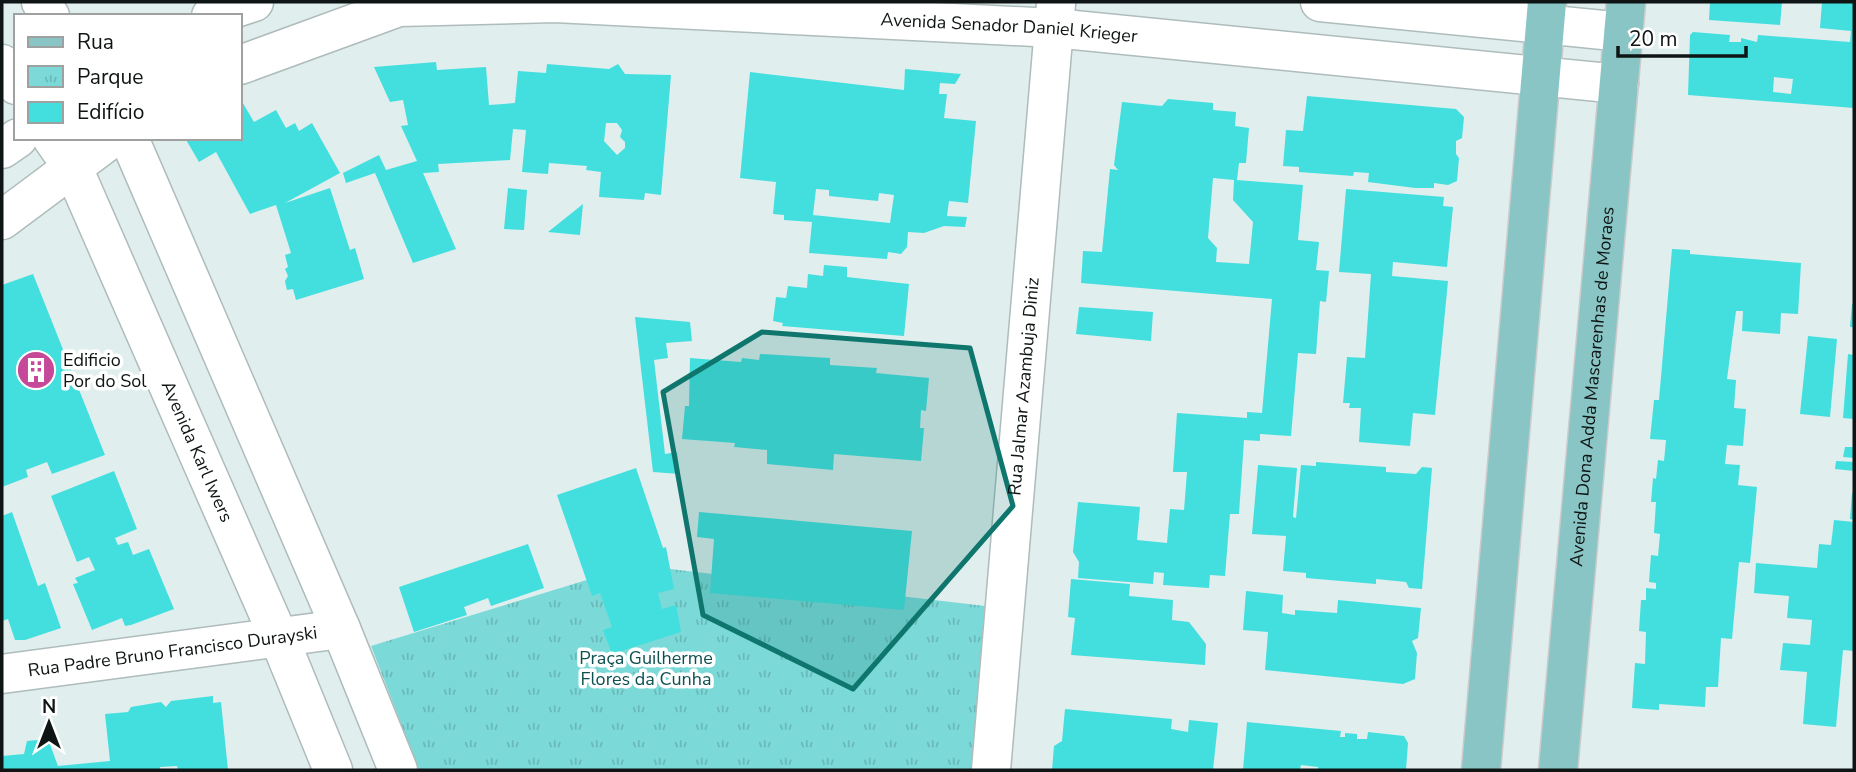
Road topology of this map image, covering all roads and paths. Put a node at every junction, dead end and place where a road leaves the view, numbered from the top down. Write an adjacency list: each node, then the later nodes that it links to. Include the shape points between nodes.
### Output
1 (254, 2): 5 (street)
2 (555, 2): 6 (street, Avenida Senador Daniel Krieger); 9 (street, Avenida Senador Daniel Krieger, via 399,7)
3 (1320, 2): 4 (street)
4 (1546, 13): 7 (street); 10 (main road)
5 (217, 14)
6 (1055, 15): 10 (street, Avenida Senador Daniel Krieger); 22 (street, Rua Jalmar Azambuja Diniz)
7 (1625, 17): 12 (main road, Avenida Dona Adda Mascarenhas de Moraes)
8 (2, 64): 11 (street)
9 (242, 64)
10 (1541, 76): 12 (street, Avenida Senador Daniel Krieger); 23 (main road)
11 (14, 82)
12 (1619, 84): 24 (main road, Avenida Dona Adda Mascarenhas de Moraes)
13 (105, 140): 15 (street)
14 (130, 140): 17 (street)
15 (63, 153): 16 (street); 18 (street, Avenida Karl Iwers)
16 (2, 220)
17 (341, 629): 18 (street, Rua Padre Bruno Francisco Durayski); 21 (street)
18 (279, 638): 19 (street, Rua Padre Bruno Francisco Durayski); 20 (street, Avenida Karl Iwers)
19 (2, 674)
20 (333, 770)
21 (397, 770)
22 (991, 770)
23 (1480, 770)
24 (1558, 770)

